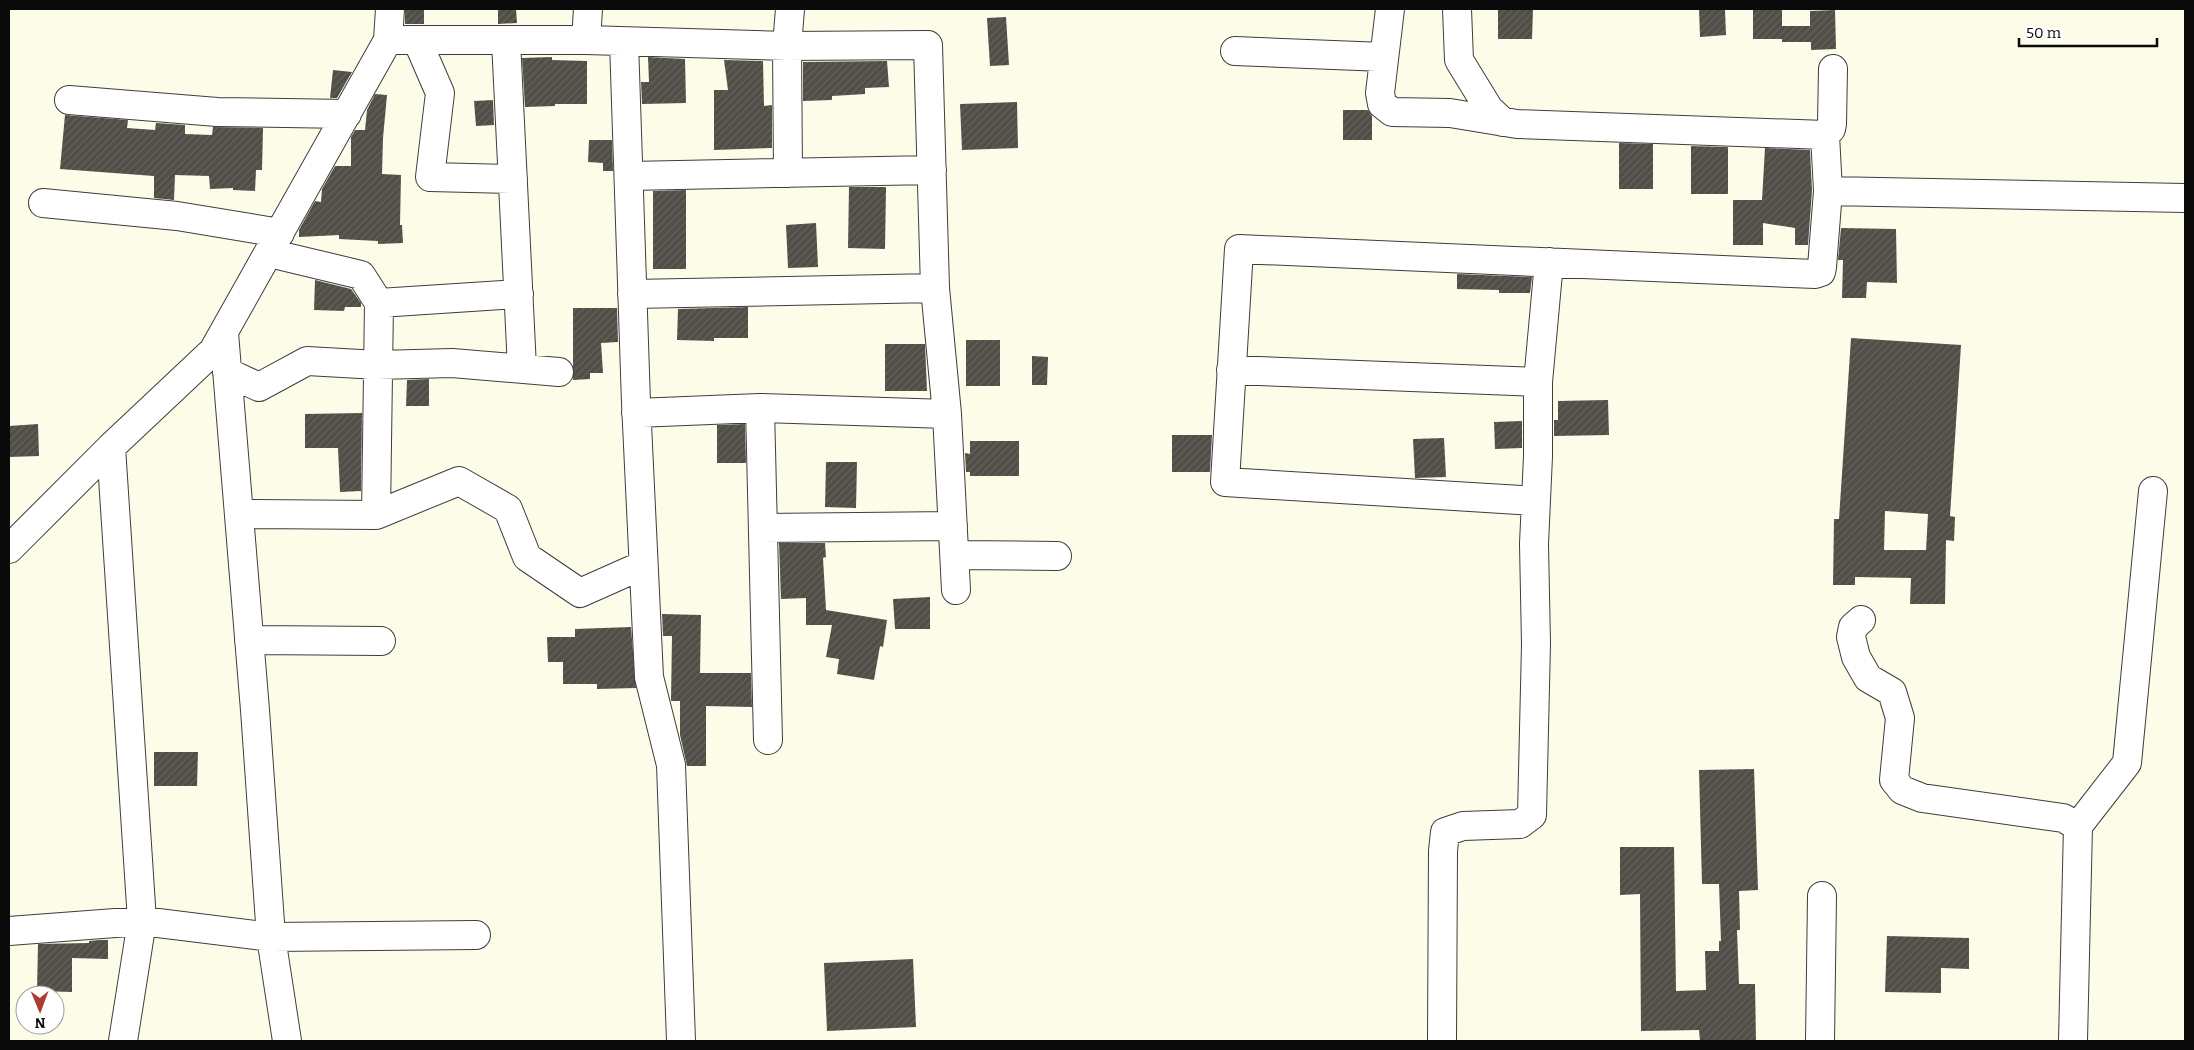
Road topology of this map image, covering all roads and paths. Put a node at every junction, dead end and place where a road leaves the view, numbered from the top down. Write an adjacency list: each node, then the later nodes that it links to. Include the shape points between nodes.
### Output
1 (390, 9): 6 (street)
2 (588, 9): 8 (street)
3 (790, 9): 11 (street)
4 (1390, 9): 13 (street)
5 (1457, 9): 17 (street, via 1459,60 1489,109)
6 (388, 40): 7 (street); 16 (street)
7 (416, 40): 9 (street); 22 (street, via 440,93 430,177)
8 (586, 40): 9 (street); 10 (street)
9 (506, 41): 22 (street)
10 (624, 42): 11 (street); 21 (street)
11 (788, 46): 19 (street, via 928,45); 20 (street)
12 (1235, 51): 13 (street)
13 (1384, 57): 17 (street, via 1380,93 1382,104 1392,112 1450,113)
14 (1833, 69): 18 (street, via 1832,124)
15 (69, 100): 16 (street, via 217,112)
16 (347, 114): 26 (street)
17 (1503, 122): 18 (street)
18 (1825, 135): 23 (street)
19 (932, 170): 20 (street); 28 (street)
20 (788, 173): 21 (street)
21 (629, 176): 30 (street)
22 (513, 179): 29 (street)
23 (1828, 191): 24 (street); 27 (street, via 1822,267 1821,272 1815,274)
24 (2185, 198)
25 (43, 203): 26 (street, via 177,216)
26 (274, 243): 31 (street, via 361,274); 32 (street)
27 (1549, 262): 35 (street, via 1239,248); 38 (street)
28 (935, 288): 30 (street); 41 (street)
29 (519, 294): 31 (street); 34 (street)
30 (632, 294): 40 (street)
31 (379, 303): 33 (street)
32 (224, 333): 36 (street); 42 (street, via 213,350)
33 (378, 365): 34 (street, via 452,363); 36 (street, via 307,361 259,387); 46 (street)
34 (522, 368): 37 (street)
35 (1232, 370): 38 (street); 44 (street, via 1225,482)
36 (227, 372): 45 (street)
37 (559, 372)
38 (1538, 382): 44 (street)
39 (760, 408): 40 (street); 41 (street); 48 (street)
40 (636, 413): 52 (street)
41 (947, 414): 47 (street)
42 (111, 447): 49 (street); 60 (street)
43 (2153, 491): 58 (street, via 2127,763)
44 (1536, 501): 67 (street, via 1532,815 1520,824 1463,826 1446,832)
45 (239, 514): 46 (street); 55 (street)
46 (376, 515): 52 (street, via 459,481 508,509 528,557 580,593)
47 (953, 526): 48 (street); 50 (street)
48 (763, 528): 57 (street)
49 (9, 549)
50 (955, 555): 51 (street); 53 (street)
51 (1057, 556)
52 (643, 565): 66 (street, via 649,677 670,765)
53 (956, 590)
54 (1861, 620): 58 (street, via 1853,627 1851,637 1856,657 1868,678 1892,692 1900,718 1894,780 1902,790 1922,798 2064,818)
55 (249, 640): 56 (street); 63 (street)
56 (380, 640)
57 (768, 740)
58 (2078, 826): 69 (street)
59 (1822, 896): 68 (street)
60 (142, 921): 61 (street); 63 (street); 64 (street)
61 (9, 931)
62 (476, 934): 63 (street)
63 (271, 937): 65 (street)
64 (123, 1041)
65 (287, 1041)
66 (681, 1041)
67 (1442, 1041)
68 (1820, 1041)
69 (2073, 1041)

